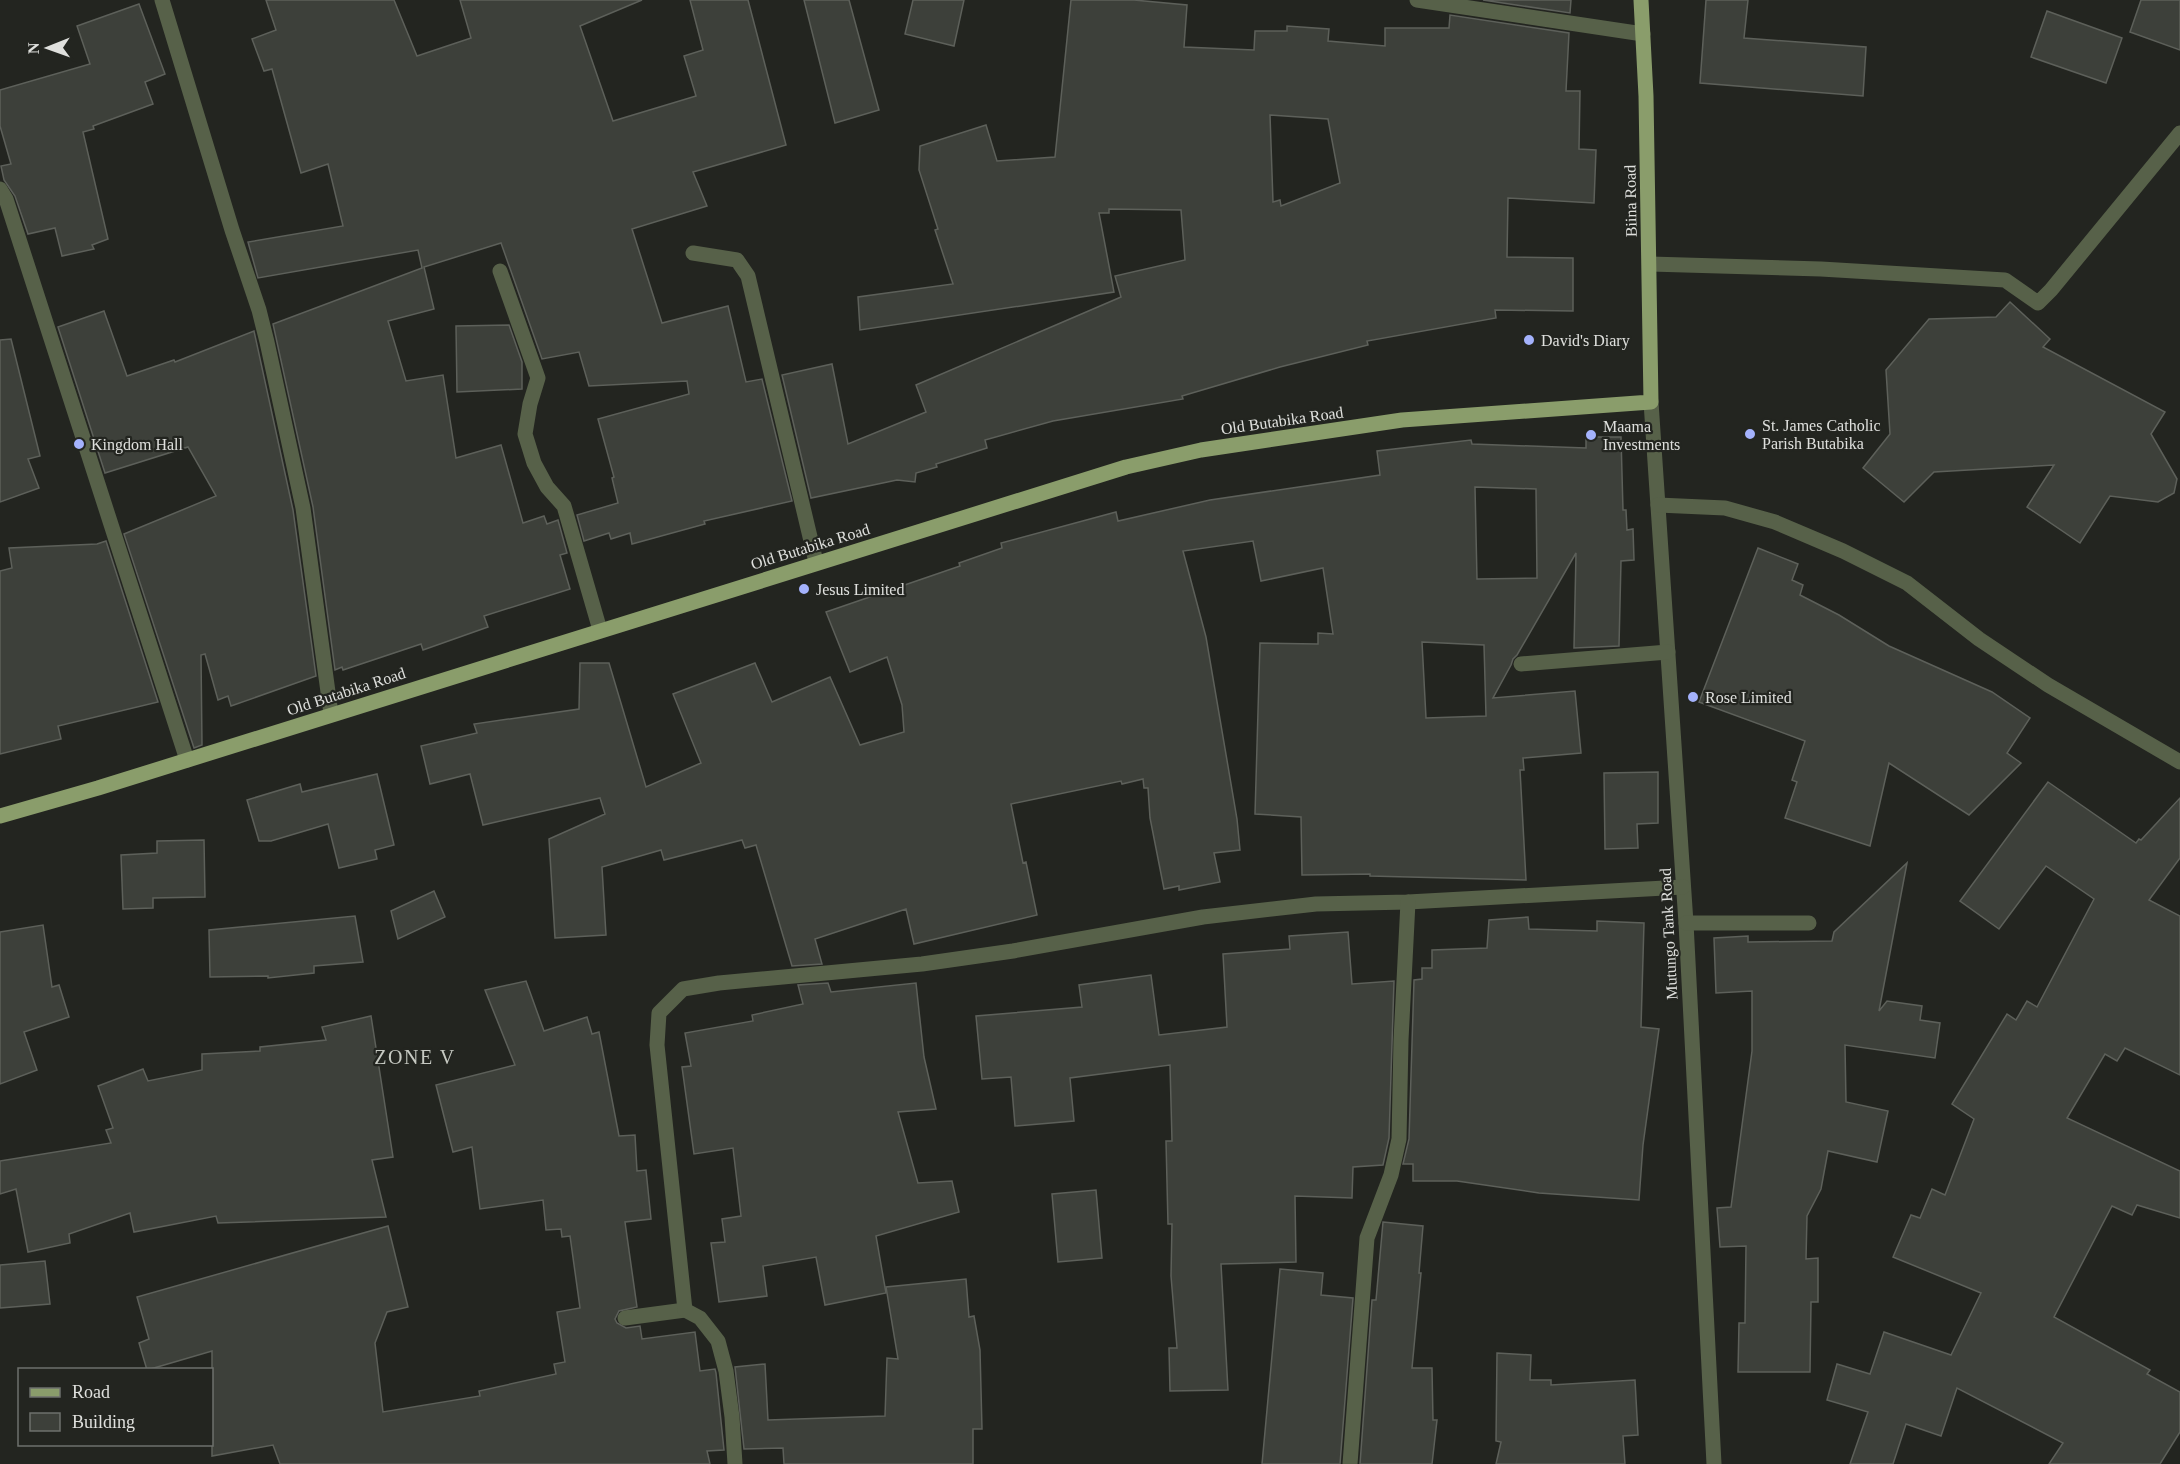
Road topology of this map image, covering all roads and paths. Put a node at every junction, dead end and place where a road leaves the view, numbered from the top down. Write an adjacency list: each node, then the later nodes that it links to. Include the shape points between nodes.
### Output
1 (162, 0): 16 (street, via 260,310 303,508)
2 (1417, 0): 4 (street)
3 (1641, 0): 4 (main road, Biina Road)
4 (1642, 34): 8 (main road, Biina Road)
5 (2180, 133): 8 (street, via 2038,303 2005,280)
6 (0, 189): 17 (street)
7 (693, 253): 12 (street, via 737,260 748,276)
8 (1650, 264): 10 (main road, Biina Road)
9 (500, 270): 13 (street, via 538,378 525,434 547,487 564,506)
10 (1651, 402): 11 (street, Mutungo Tank Road); 12 (main road, Old Butabika Road, via 1402,420 1201,450 1126,467)
11 (1658, 505): 14 (street, Mutungo Tank Road); 18 (street, via 1725,508 1775,522 1843,551 1907,583 1979,639 2048,685)
12 (816, 562): 13 (main road, Old Butabika Road)
13 (600, 630): 16 (main road, Old Butabika Road)
14 (1668, 652): 15 (street); 20 (street, Mutungo Tank Road)
15 (1521, 664)
16 (331, 714): 17 (main road, Old Butabika Road)
17 (187, 760): 19 (main road, Old Butabika Road)
18 (2180, 762)
19 (0, 816)
20 (1683, 887): 21 (street); 22 (street, Mutungo Tank Road)
21 (1408, 902): 24 (street, via 1316,904 1215,915 922,964 719,982 683,989 659,1013 657,1045); 27 (street, via 1399,1139 1391,1174 1367,1238)
22 (1686, 923): 23 (street); 28 (street, Mutungo Tank Road)
23 (1809, 923)
24 (685, 1310): 25 (street); 26 (street, via 700,1318 718,1341 726,1371)
25 (625, 1318)
26 (735, 1464)
27 (1350, 1464)
28 (1714, 1464)

